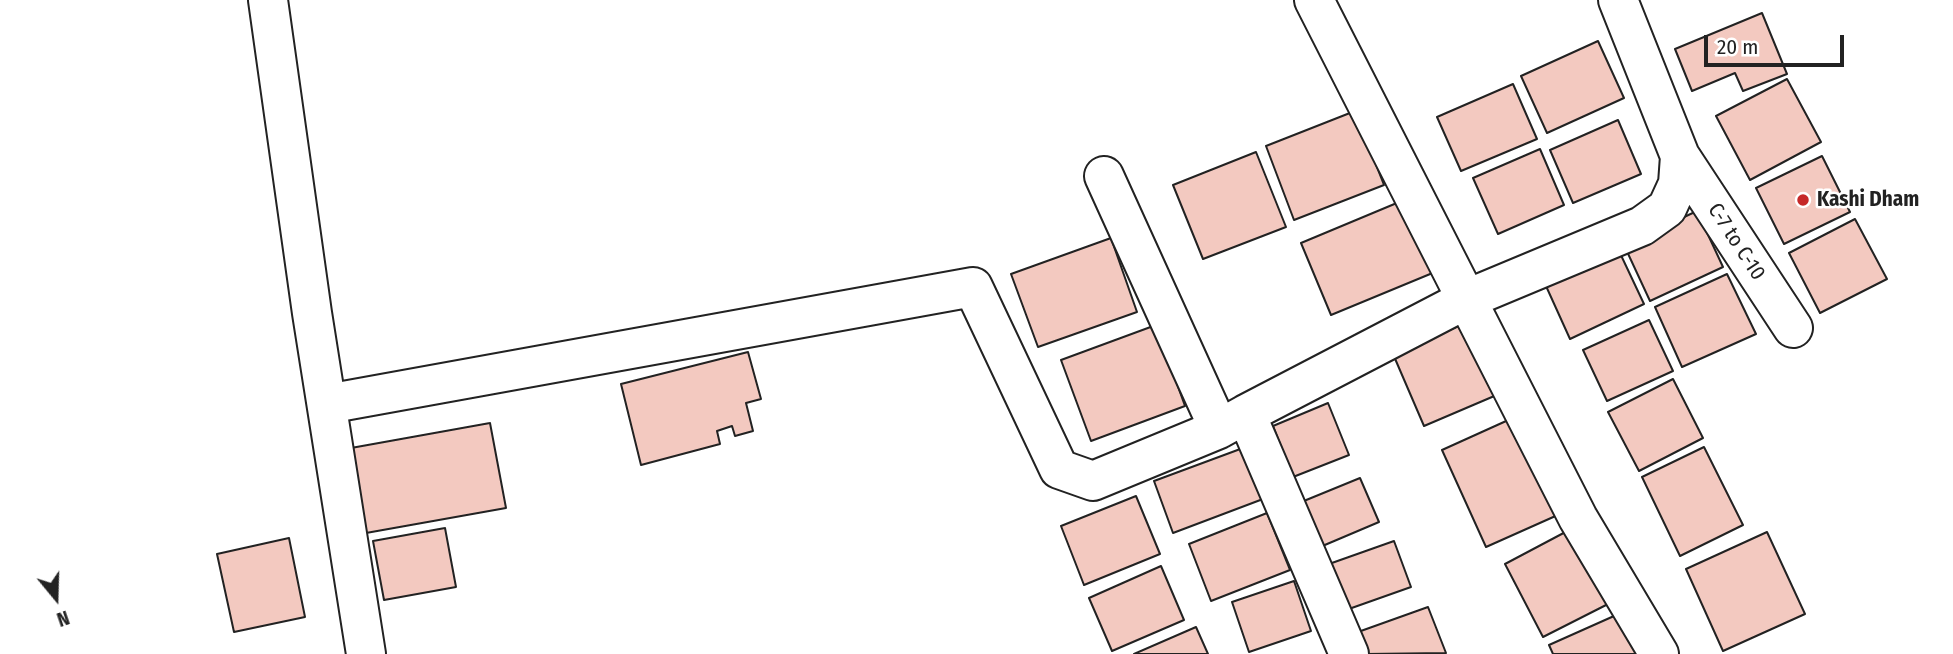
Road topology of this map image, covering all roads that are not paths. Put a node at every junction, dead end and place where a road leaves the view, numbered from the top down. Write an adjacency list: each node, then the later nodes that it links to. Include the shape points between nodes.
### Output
1 (268, 0): 8 (street)
2 (1314, 0): 6 (street)
3 (1618, 0): 4 (street, C-7 to C-10)
4 (1680, 156): 6 (street, via 1678,184 1667,208 1642,226); 7 (street, C-7 to C-10)
5 (1104, 176): 9 (street)
6 (1467, 299): 9 (street); 12 (street, via 1578,518)
7 (1793, 328)
8 (327, 404): 9 (street, via 973,287 1059,469 1093,481); 10 (street)
9 (1233, 421): 11 (street)
10 (366, 654)
11 (1349, 654)
12 (1659, 654)

